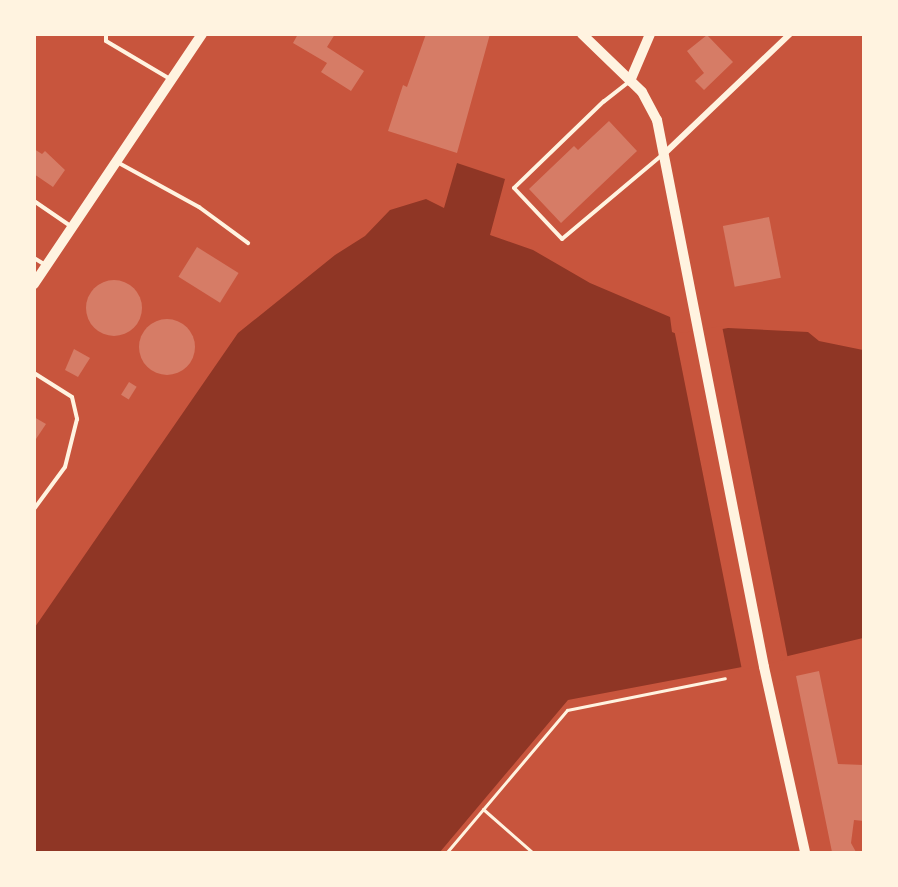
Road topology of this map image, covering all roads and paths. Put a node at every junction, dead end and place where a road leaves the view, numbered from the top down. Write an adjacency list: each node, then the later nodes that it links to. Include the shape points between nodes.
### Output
1 (106, 34): 6 (lane, via 106,40)
2 (202, 34): 6 (main road)
3 (582, 34): 7 (main road)
4 (650, 34): 7 (main road)
5 (790, 34): 8 (street)
6 (170, 80): 9 (main road)
7 (630, 81): 8 (main road, via 652,106); 8 (lane, via 514,188 562,239)
8 (665, 153): 22 (main road, via 764,667)
9 (116, 162): 11 (main road); 12 (lane, via 199,207)
10 (34, 201): 11 (lane)
11 (72, 228): 14 (main road)
12 (248, 243)
13 (34, 258): 14 (lane)
14 (46, 266): 15 (main road)
15 (34, 284)
16 (34, 373): 17 (lane, via 72,397 77,419 65,467)
17 (34, 509)
18 (724, 678): 19 (path, via 567,710)
19 (483, 809): 20 (path); 21 (path)
20 (447, 852)
21 (532, 852)
22 (805, 852)

